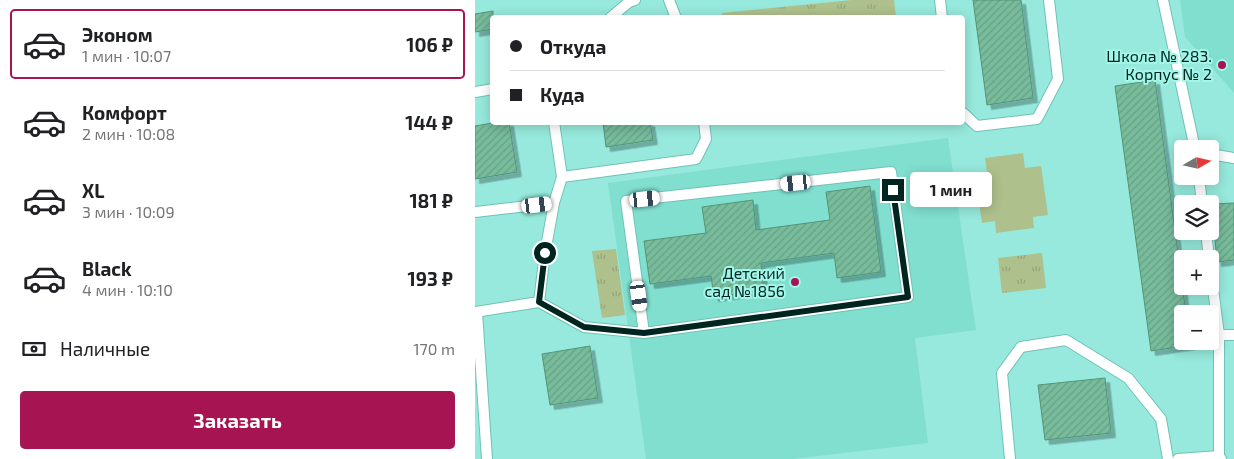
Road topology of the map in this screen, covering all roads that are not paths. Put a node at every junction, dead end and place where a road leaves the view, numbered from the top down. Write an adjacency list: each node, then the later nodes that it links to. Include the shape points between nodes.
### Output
1 (635, 0): 6 (lane)
2 (669, 0): 7 (lane)
3 (940, 0): 8 (lane)
4 (1049, 0): 11 (lane, via 1058,79 1037,119 977,126)
5 (1163, 0): 14 (lane)
6 (614, 15)
7 (675, 15)
8 (942, 15)
9 (490, 90): 10 (lane)
10 (475, 92)
11 (965, 115)
12 (554, 125): 17 (lane)
13 (704, 125): 17 (lane, via 706,139 695,159)
14 (1193, 140)
15 (1219, 156): 16 (lane)
16 (1234, 158)
17 (562, 177): 18 (lane)
18 (554, 203): 19 (lane); 20 (lane)
19 (475, 212)
20 (539, 302): 21 (lane); 22 (lane, via 584,327)
21 (476, 312): 26 (lane)
22 (644, 333): 22 (lane, via 626,201 891,172 908,297)
23 (1219, 335): 24 (lane); 25 (lane)
24 (1234, 335)
25 (1220, 458): 29 (lane)
26 (487, 459)
27 (1010, 459): 28 (lane, via 1002,373 1021,347 1066,340 1128,378 1161,419)
28 (1167, 459)
29 (1178, 459)

